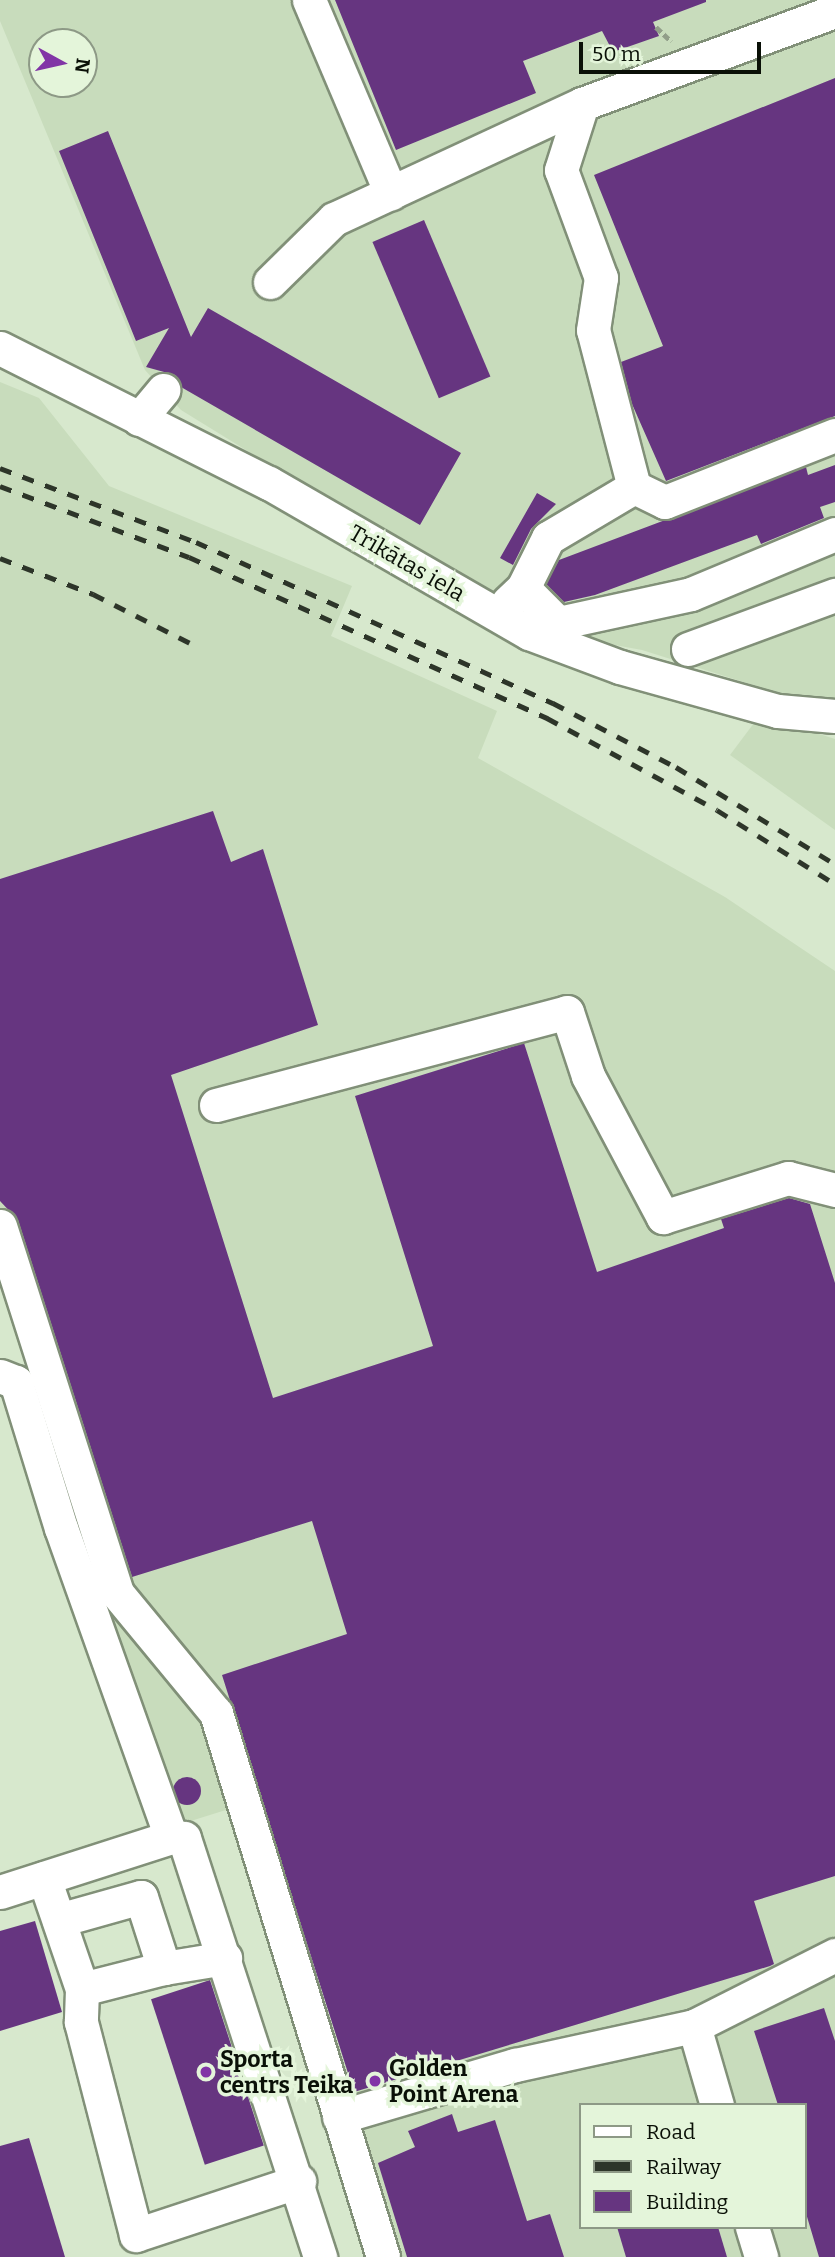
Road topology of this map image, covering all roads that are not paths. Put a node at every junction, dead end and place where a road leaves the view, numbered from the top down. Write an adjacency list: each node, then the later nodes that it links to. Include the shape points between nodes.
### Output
1 (309, 0): 5 (street)
2 (829, 0): 3 (street)
3 (835, 11): 4 (street)
4 (582, 104): 5 (street); 11 (street, via 561,170 601,278 593,330)
5 (391, 193): 6 (street, via 334,219)
6 (270, 282)
7 (0, 348): 9 (street, Trikātas iela)
8 (163, 390): 9 (street)
9 (139, 419): 15 (street, Trikātas iela, via 269,483)
10 (835, 435): 11 (street, via 665,502)
11 (634, 487): 13 (street, via 548,538)
12 (835, 534): 13 (street, via 691,594 558,623)
13 (523, 588): 15 (street)
14 (835, 595): 16 (street)
15 (496, 614): 17 (street, Trikātas iela, via 529,633 620,667 778,711)
16 (688, 649)
17 (835, 716)
18 (216, 1105): 19 (street, via 566,1012 588,1076 663,1217 788,1178)
19 (835, 1190)
20 (0, 1226): 32 (street, via 117,1593 216,1713)
21 (0, 1376): 22 (street, via 16,1382 61,1528)
22 (171, 1837): 23 (street); 26 (street, via 184,1838 189,1848)
23 (44, 1878): 24 (street); 25 (street)
24 (0, 1892)
25 (59, 1920): 27 (street, via 141,1897); 29 (street)
26 (225, 1958): 27 (street); 33 (street)
27 (164, 1968): 29 (street)
28 (832, 1968): 30 (street)
29 (82, 1989): 33 (street, via 81,2022 136,2235)
30 (694, 2026): 31 (street); 32 (street, via 516,2065)
31 (716, 2103)
32 (339, 2117): 36 (street)
33 (299, 2181): 35 (street)
34 (753, 2229): 37 (street)
35 (320, 2257)
36 (383, 2257)
37 (761, 2257)

